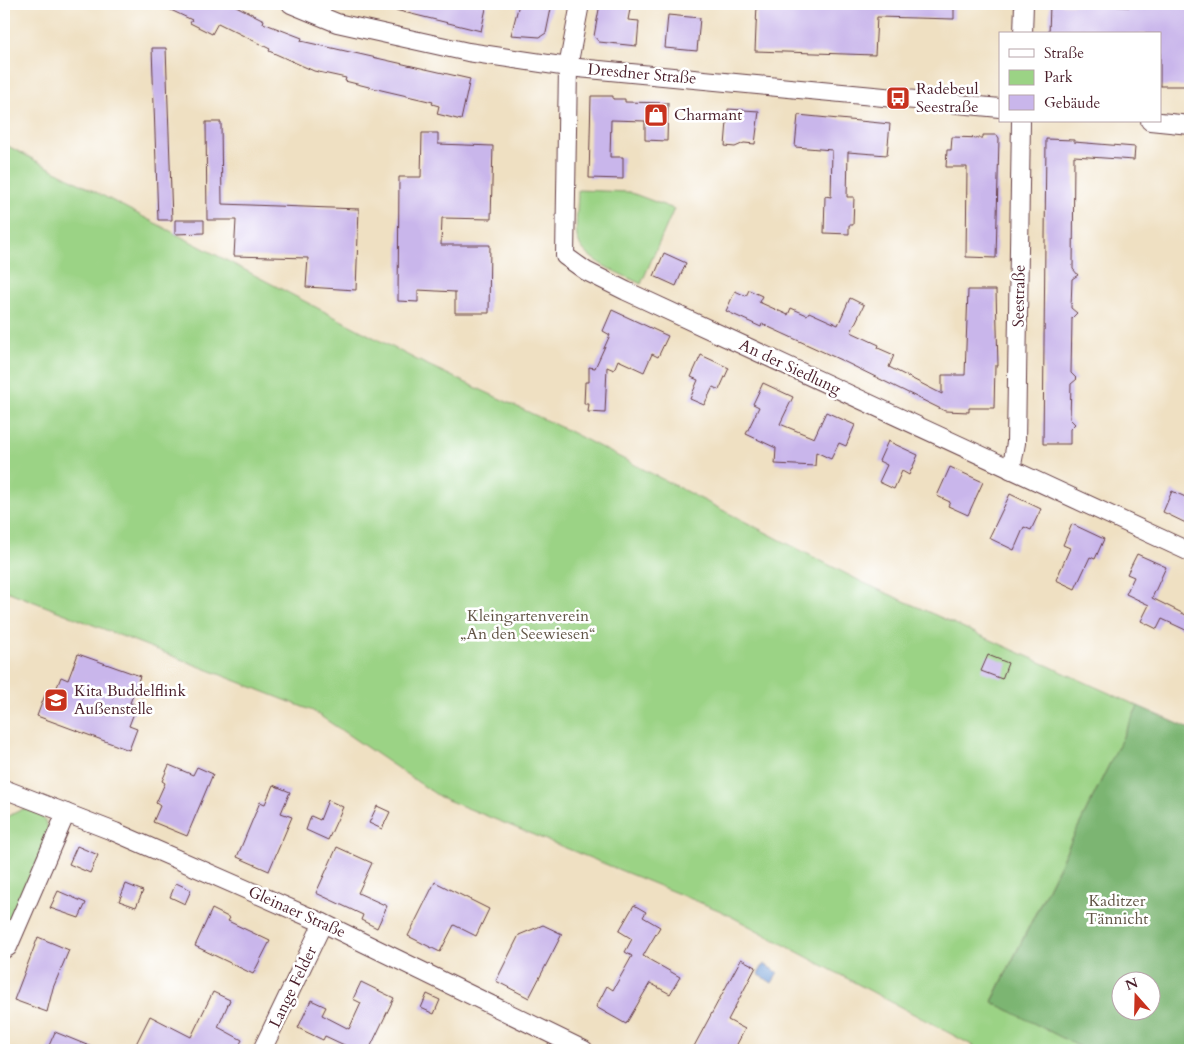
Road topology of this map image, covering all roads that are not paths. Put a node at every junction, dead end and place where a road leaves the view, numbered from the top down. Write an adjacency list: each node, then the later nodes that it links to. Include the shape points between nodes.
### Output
1 (291, 4): 5 (street, Dresdner Straße, via 337,23 468,52)
2 (580, 4): 5 (street)
3 (1024, 4): 4 (street)
4 (1023, 32)
5 (568, 67): 6 (street, Dresdner Straße); 10 (street, An der Siedlung, via 565,256 586,271)
6 (999, 108)
7 (1021, 122): 10 (street, Seestraße, via 1016,443)
8 (1160, 122): 9 (street)
9 (1190, 125)
10 (1012, 470): 11 (street, An der Siedlung)
11 (1190, 552)
12 (5, 792): 13 (street, Gleinaer Straße)
13 (66, 813): 14 (street, Gleinaer Straße); 15 (street, via 8,947)
14 (323, 923): 16 (street, Lange Felder); 17 (street, Gleinaer Straße)
15 (4, 949)
16 (262, 1050)
17 (584, 1050)

